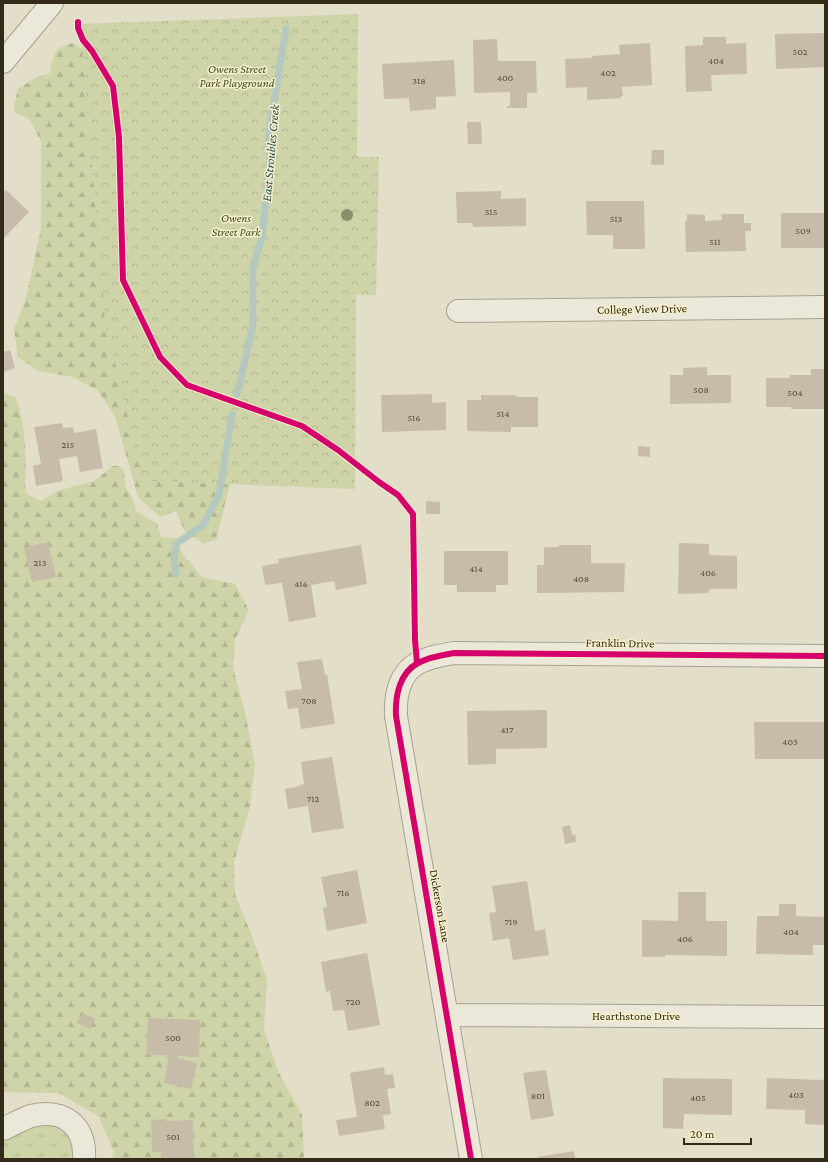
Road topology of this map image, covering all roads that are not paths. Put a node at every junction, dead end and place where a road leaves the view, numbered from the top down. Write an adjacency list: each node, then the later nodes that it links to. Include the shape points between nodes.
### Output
1 (52, 3): 2 (street)
2 (3, 62)
3 (825, 307): 4 (street, College View Drive)
4 (458, 311)
5 (825, 656): 6 (street, Franklin Drive, via 454,653)
6 (417, 663): 7 (street, Dickerson Lane, via 401,681 396,716)
7 (447, 1015): 8 (street, Hearthstone Drive); 11 (street, Dickerson Lane)
8 (825, 1017)
9 (3, 1129): 10 (street, via 42,1114 67,1118 81,1135 85,1150)
10 (84, 1159)
11 (471, 1159)

